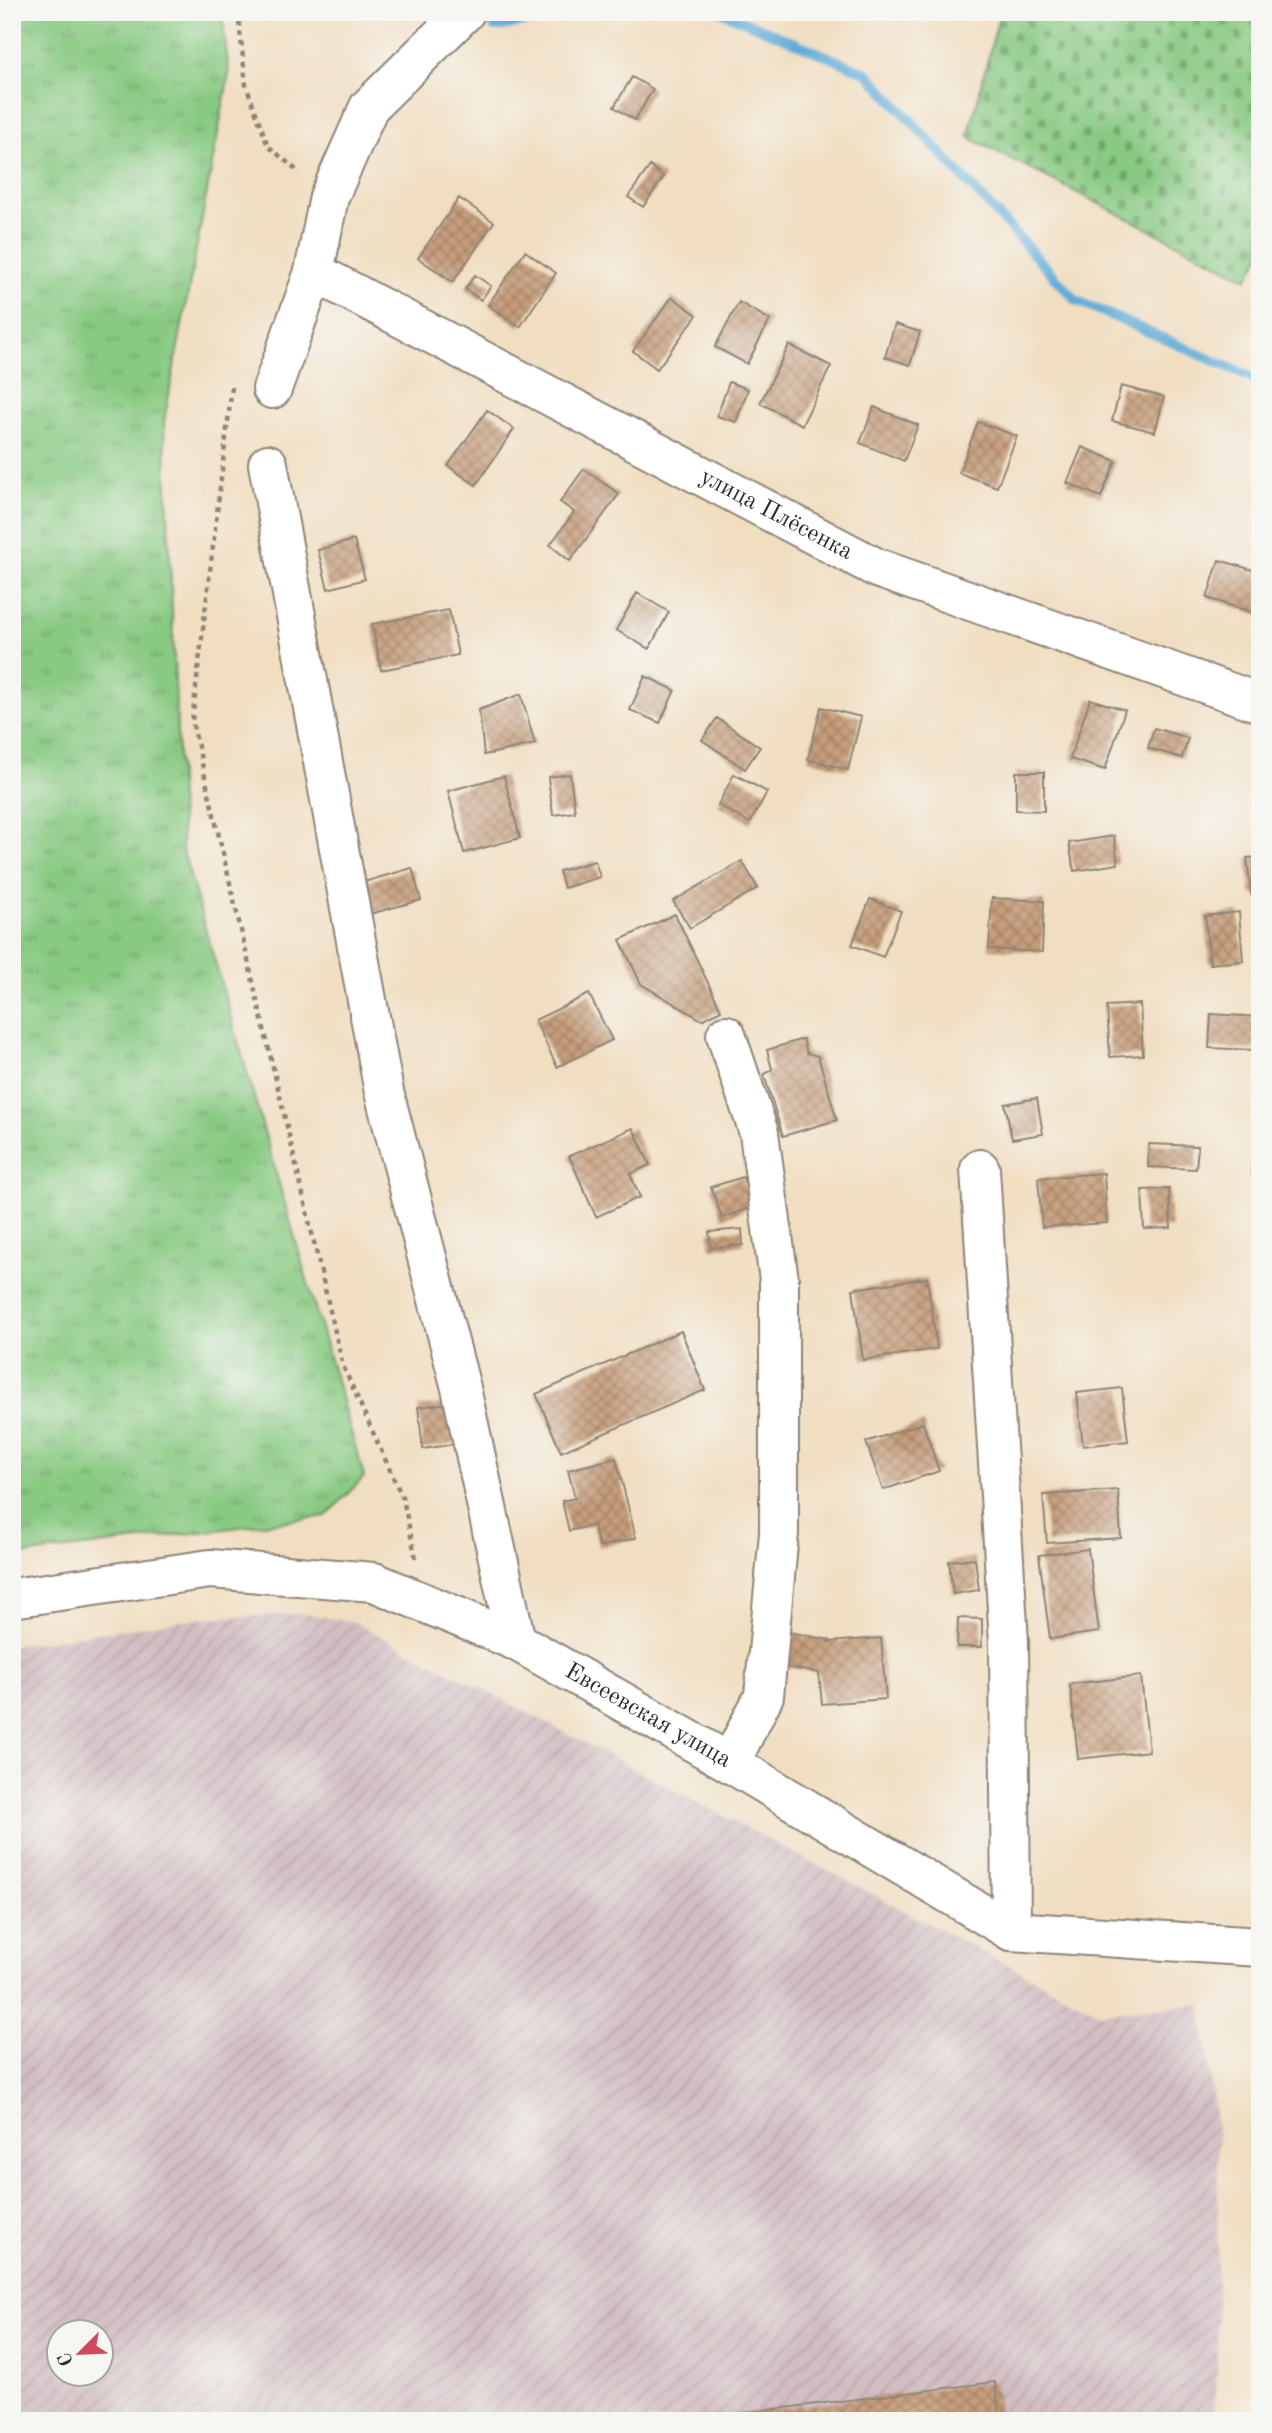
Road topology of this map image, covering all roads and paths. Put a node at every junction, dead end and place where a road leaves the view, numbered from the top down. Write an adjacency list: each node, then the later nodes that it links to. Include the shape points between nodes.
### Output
1 (237, 12): 3 (path, via 246,85 268,146)
2 (465, 12): 3 (street, via 369,107)
3 (329, 197): 4 (street)
4 (313, 272): 6 (street); 8 (street, улица Плёсенка, via 877,568)
5 (235, 376): 12 (path, via 192,721 343,1366 402,1499)
6 (272, 389)
7 (268, 464): 13 (street, via 384,1092 461,1388)
8 (1260, 703)
9 (726, 1035): 14 (street, via 759,1133 779,1280 779,1533 764,1696)
10 (980, 1168): 15 (street, via 1009,1642)
11 (12, 1598): 12 (street, Евсеевская улица, via 210,1569 374,1582)
12 (426, 1604): 13 (street, Евсеевская улица)
13 (516, 1642): 14 (street, Евсеевская улица)
14 (730, 1763): 15 (street, Евсеевская улица)
15 (1011, 1931): 16 (street, Евсеевская улица)
16 (1260, 1947)

